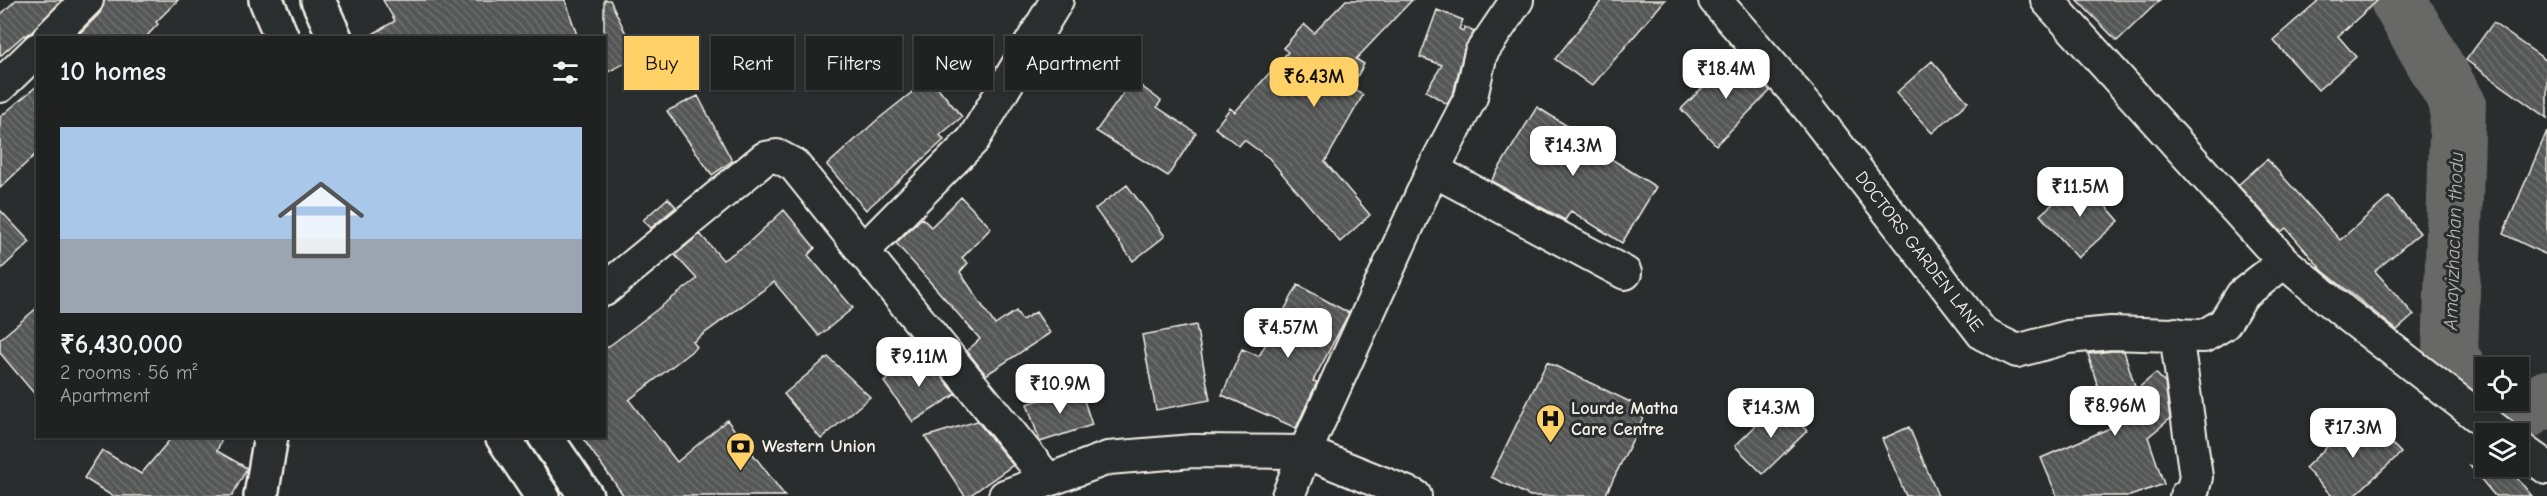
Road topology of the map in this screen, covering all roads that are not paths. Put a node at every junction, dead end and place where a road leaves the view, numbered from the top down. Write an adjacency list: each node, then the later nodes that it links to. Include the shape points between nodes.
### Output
1 (87, 0): 8 (street)
2 (266, 0): 9 (main road)
3 (318, 0): 10 (main road)
4 (1057, 0): 14 (street, via 973,140)
5 (1517, 0): 13 (street, via 1481,53 1471,97)
6 (1715, 0): 18 (street, DOCTORS GARDEN LANE, via 1809,107 1983,334 2017,351 2068,337)
7 (2047, 0): 15 (street)
8 (51, 36)
9 (281, 36)
10 (334, 36)
11 (36, 51): 12 (street)
12 (0, 86)
13 (1433, 170): 16 (street); 23 (street)
14 (863, 250): 17 (street, via 794,165 777,156 765,158); 26 (street)
15 (2284, 262): 18 (street, DOCTORS GARDEN LANE, via 2242,295 2224,324 2204,336); 19 (street)
16 (1625, 273)
17 (606, 288)
18 (2176, 334): 33 (street, via 2196,477 2192,492)
19 (2487, 423)
20 (271, 438): 27 (main road)
21 (503, 438): 28 (main road)
22 (545, 438): 29 (main road)
23 (1305, 452): 26 (street, via 1193,451 1108,458); 31 (street); 32 (street)
24 (2529, 455): 25 (street)
25 (2547, 468)
26 (1048, 480): 30 (street)
27 (261, 496)
28 (542, 496)
29 (586, 496)
30 (1005, 496)
31 (1288, 496)
32 (1415, 496)
33 (2186, 496)

